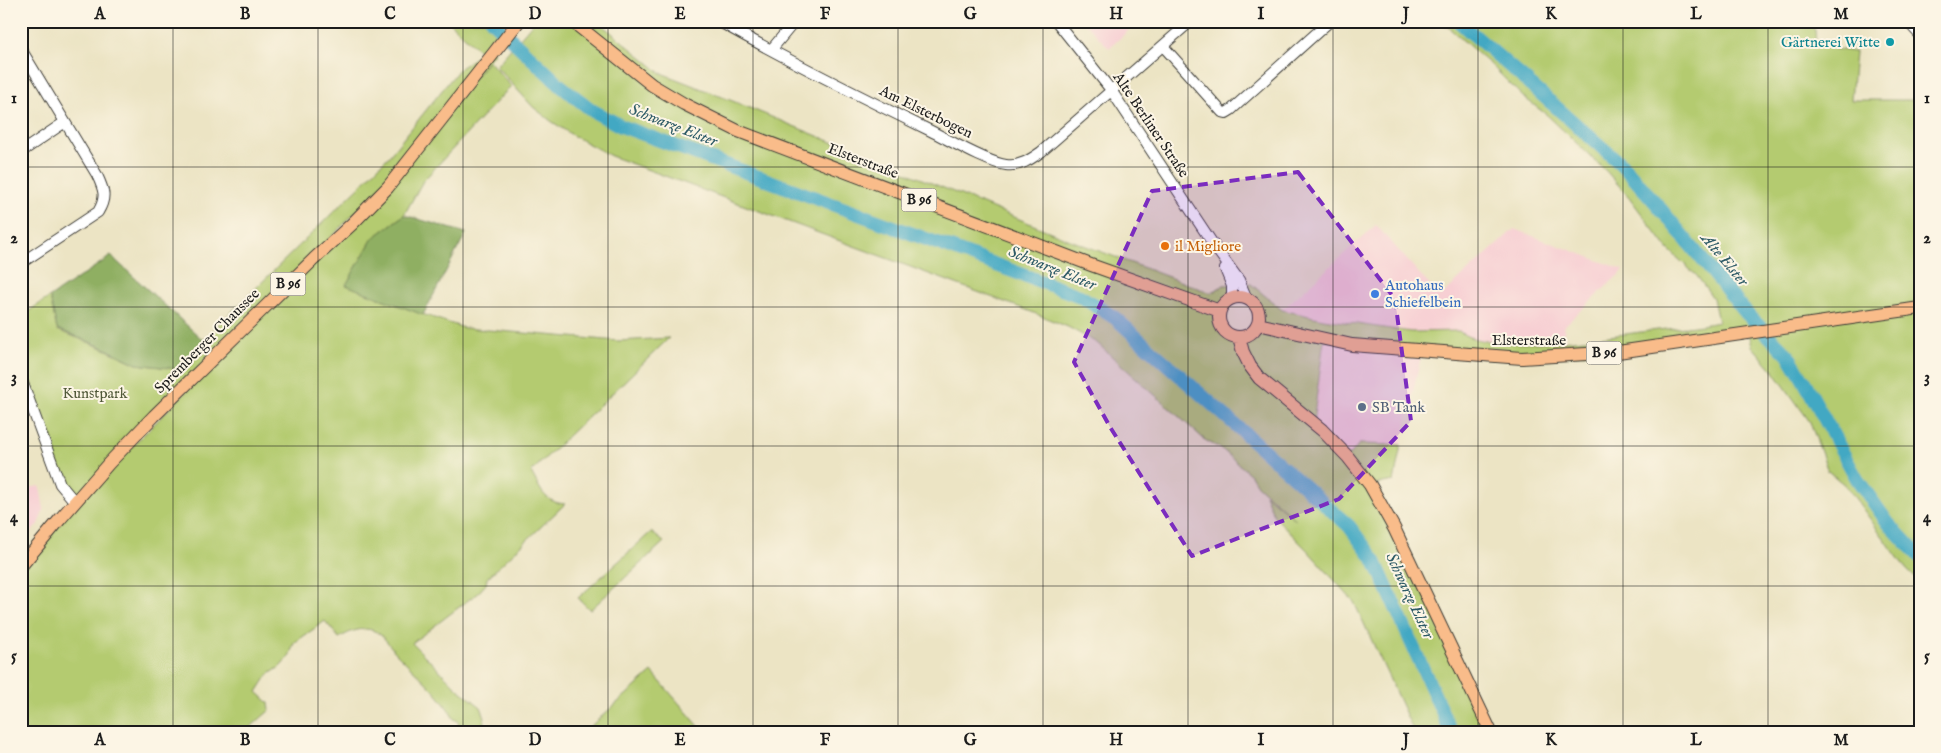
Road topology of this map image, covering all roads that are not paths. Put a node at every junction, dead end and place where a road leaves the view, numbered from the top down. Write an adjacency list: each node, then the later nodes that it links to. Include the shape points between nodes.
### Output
1 (519, 21): 25 (main road, Spremberger Chaussee / B 96, via 388,187 172,397)
2 (572, 21): 21 (main road, Elsterstraße / B 96, via 652,85 710,118 1082,262)
3 (718, 21): 12 (street, Am Elsterbogen)
4 (795, 21): 12 (street)
5 (1056, 21): 13 (street, Alte Berliner Straße)
6 (1191, 21): 10 (street, Am Elsterbogen)
7 (1330, 21): 10 (street, via 1226,113)
8 (1907, 21): 9 (street)
9 (1920, 35)
10 (1163, 46): 13 (street, Am Elsterbogen)
11 (21, 49): 14 (street)
12 (771, 50): 13 (street, Am Elsterbogen, via 1004,165 1018,165 1033,158)
13 (1111, 90): 16 (street, Alte Berliner Straße)
14 (65, 122): 15 (street); 17 (street, via 97,174 104,200 98,212)
15 (21, 152)
16 (1217, 250): 18 (street, Alte Berliner Straße, via 1231,281); 19 (street, Alte Berliner Straße, via 1236,275)
17 (21, 263)
18 (1232, 299): 19 (main road); 21 (main road)
19 (1246, 299): 22 (main road, via 1256,306)
20 (1920, 308): 22 (main road, Elsterstraße / B 96, via 1618,352 1522,358 1352,345)
21 (1220, 311): 23 (main road, via 1219,319 1224,331)
22 (1258, 324): 23 (main road, via 1251,334)
23 (1239, 337): 27 (main road, via 1242,352 1259,378 1322,430 1370,485 1394,528)
24 (21, 378): 25 (street, via 60,484)
25 (75, 502): 26 (main road, Spremberger Chaussee / B 96)
26 (21, 566)
27 (1491, 732)

